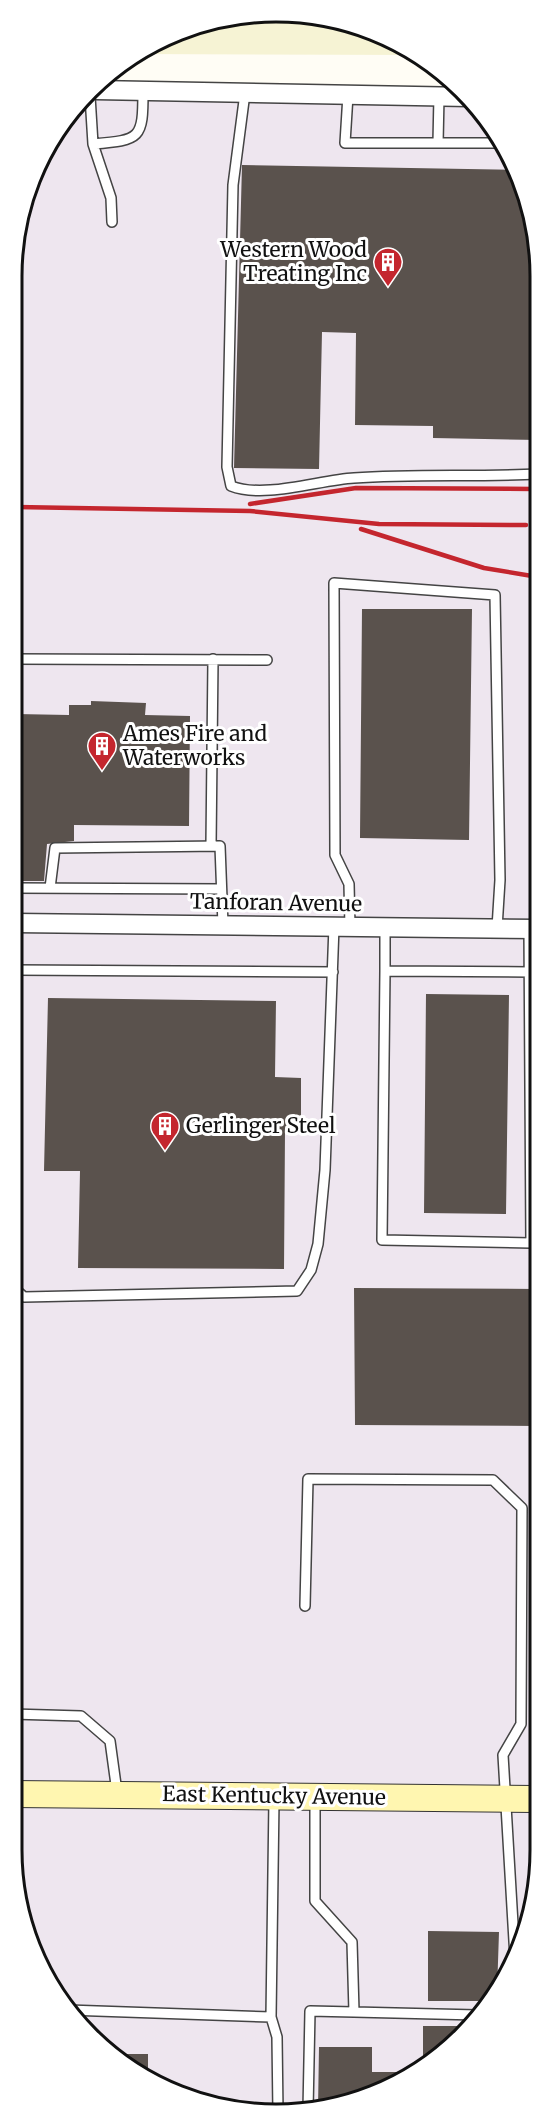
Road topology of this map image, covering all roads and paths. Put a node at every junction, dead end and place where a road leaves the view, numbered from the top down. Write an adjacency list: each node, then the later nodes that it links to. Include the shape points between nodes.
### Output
1 (104, 90): 2 (street)
2 (143, 91): 3 (street); 10 (lane, via 142,127 136,137)
3 (244, 93): 4 (street); 12 (lane, via 233,185 226,467 231,486 285,489 352,478)
4 (348, 95): 5 (street); 8 (lane, via 345,143)
5 (439, 96): 6 (street); 8 (lane)
6 (456, 97)
7 (91, 104): 10 (lane)
8 (438, 143): 9 (lane)
9 (492, 143)
10 (93, 144): 11 (lane, via 111,198)
11 (112, 222)
12 (530, 474)
13 (22, 659): 14 (lane)
14 (213, 659): 15 (lane); 16 (lane)
15 (267, 660)
16 (211, 846): 18 (lane, via 54,848); 19 (lane, via 220,846)
17 (22, 888): 18 (lane)
18 (50, 888): 19 (lane)
19 (220, 889): 21 (lane)
20 (22, 923): 21 (street, Tanforan Avenue)
21 (223, 925): 22 (street, Tanforan Avenue)
22 (342, 926): 23 (street, Tanforan Avenue); 24 (lane, via 349,884 335,855 334,583 495,595 500,880); 29 (lane)
23 (385, 927): 24 (street, Tanforan Avenue); 28 (lane)
24 (497, 928): 25 (street, Tanforan Avenue)
25 (530, 929)
26 (530, 961): 30 (lane)
27 (22, 970): 29 (lane)
28 (385, 971): 30 (lane); 32 (lane, via 382,1240)
29 (333, 972): 33 (lane, via 326,1159 318,1244 311,1270 297,1291)
30 (529, 972): 31 (lane)
31 (530, 1108)
32 (530, 1243)
33 (22, 1295)
34 (305, 1606): 40 (lane, via 308,1479 494,1480 522,1508 521,1724 503,1755)
35 (22, 1714): 37 (lane, via 81,1716 110,1740)
36 (22, 1794): 37 (street, East Kentucky Avenue)
37 (117, 1795): 38 (street, East Kentucky Avenue)
38 (274, 1796): 39 (street, East Kentucky Avenue); 46 (lane)
39 (315, 1797): 40 (street, East Kentucky Avenue); 44 (lane, via 315,1902 352,1942)
40 (504, 1798): 41 (street, East Kentucky Avenue); 42 (lane)
41 (530, 1799)
42 (514, 1939)
43 (80, 2010): 46 (lane)
44 (354, 2012): 45 (lane); 47 (lane, via 310,2011)
45 (470, 2015)
46 (271, 2017): 48 (lane, via 277,2037)
47 (308, 2102)
48 (278, 2104)

